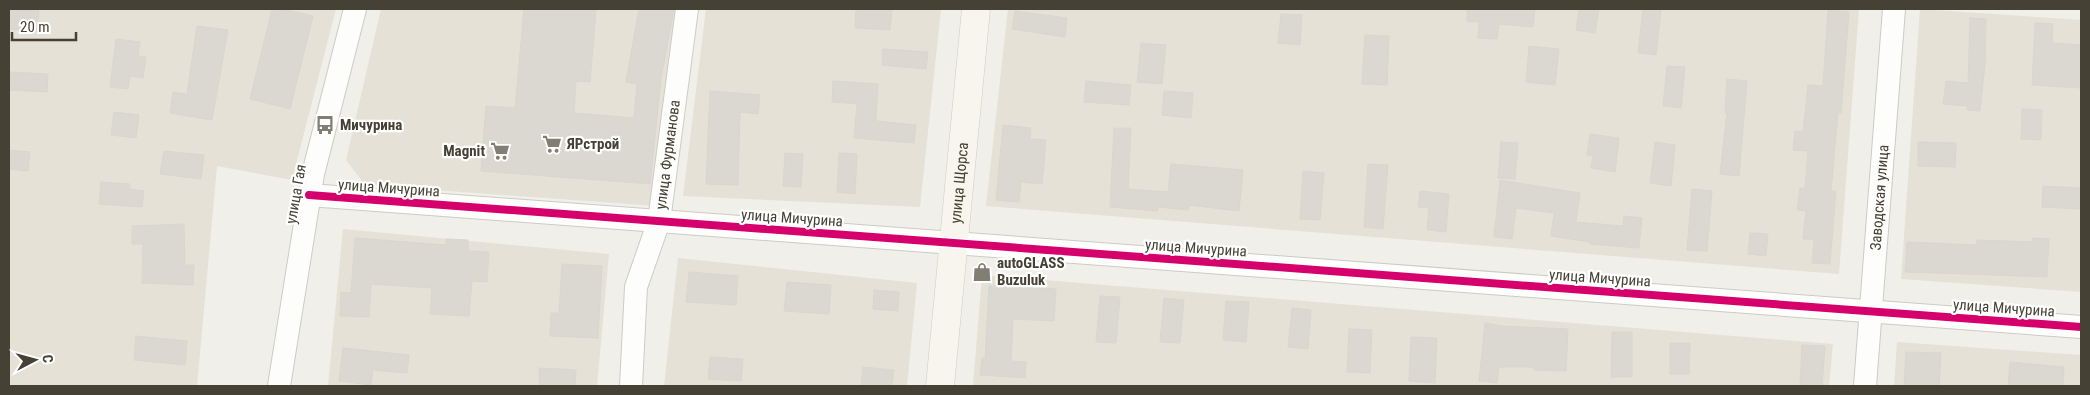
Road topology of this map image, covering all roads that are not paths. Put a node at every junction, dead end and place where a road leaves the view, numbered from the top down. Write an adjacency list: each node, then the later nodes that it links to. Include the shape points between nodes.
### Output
1 (355, 9): 5 (street, улица Гая)
2 (687, 9): 6 (street, улица Фурманова)
3 (976, 9): 7 (main road, улица Щорса)
4 (1894, 9): 8 (street, Заводская улица)
5 (309, 196): 6 (street, улица Мичурина); 10 (street, улица Гая)
6 (659, 222): 7 (street, улица Мичурина); 11 (street, улица Фурманова, via 636,287)
7 (954, 243): 8 (street, улица Мичурина); 12 (main road, улица Щорса)
8 (1871, 312): 9 (street, улица Мичурина); 13 (street, Заводская улица)
9 (2081, 327)
10 (279, 386)
11 (631, 386)
12 (940, 386)
13 (1865, 386)

